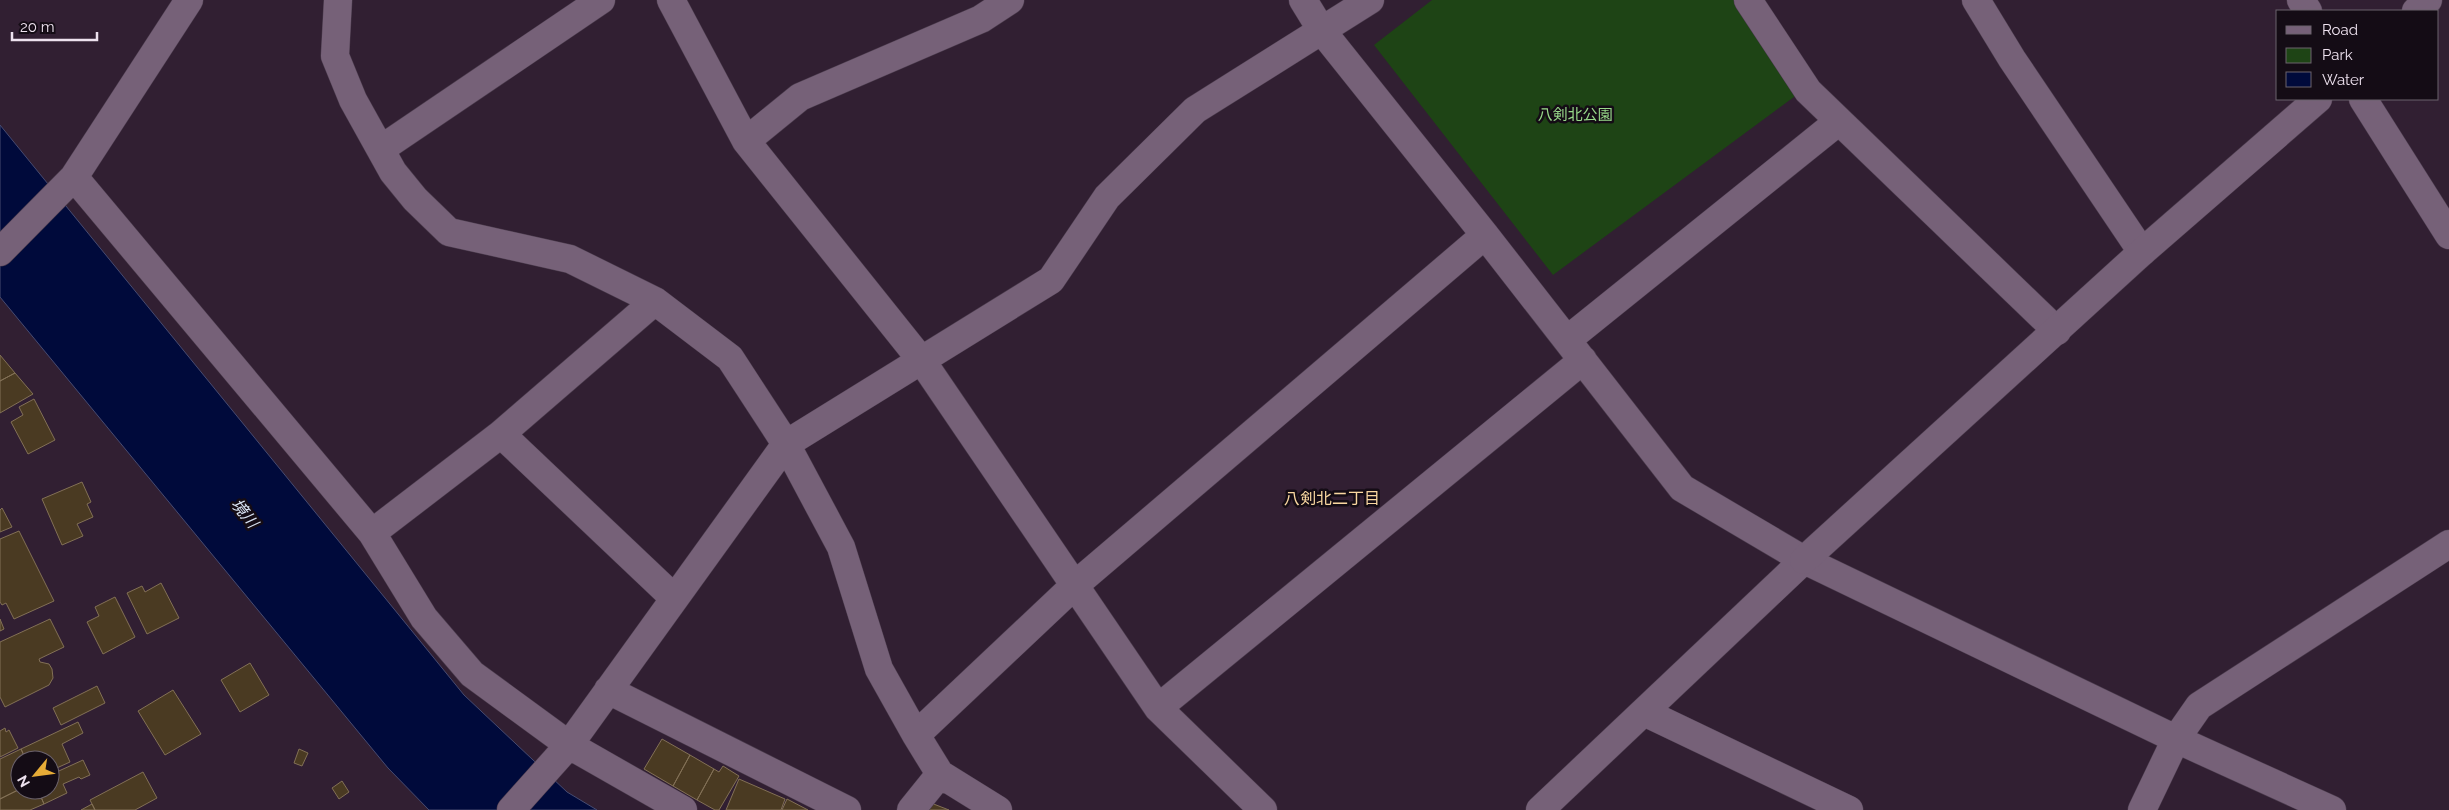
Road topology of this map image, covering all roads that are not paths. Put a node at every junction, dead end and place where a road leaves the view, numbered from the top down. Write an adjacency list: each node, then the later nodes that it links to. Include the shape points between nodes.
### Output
1 (189, 0): 18 (street)
2 (338, 0): 17 (street, via 335,56 353,100)
3 (601, 0): 17 (street)
4 (671, 0): 16 (street)
5 (1010, 0): 16 (street, via 982,19 800,97)
6 (1303, 0): 12 (street)
7 (1370, 0): 12 (street)
8 (1748, 0): 15 (street, via 1808,91)
9 (1976, 0): 22 (street, via 2012,60)
10 (2428, 0): 11 (street)
11 (2417, 10)
12 (1322, 31): 19 (street); 26 (street, via 1195,110 1107,197 1051,280)
13 (2317, 100): 22 (street)
14 (2364, 100): 20 (street)
15 (1839, 121): 24 (street); 25 (street)
16 (746, 141): 26 (street)
17 (380, 149): 23 (street, via 393,172 415,199 449,232 570,259)
18 (72, 179): 21 (street); 29 (street)
19 (1485, 234): 25 (street); 32 (street)
20 (2449, 235)
21 (0, 252)
22 (2142, 252): 24 (street)
23 (655, 301): 27 (street); 28 (street, via 730,358)
24 (2057, 331): 31 (street)
25 (1575, 350): 31 (street, via 1682,488); 35 (street)
26 (922, 361): 28 (street); 32 (street)
27 (502, 434): 29 (street); 33 (street)
28 (786, 444): 33 (street); 37 (street, via 841,547 879,669)
29 (372, 533): 39 (street, via 424,618 472,674)
30 (2449, 544): 38 (street, via 2199,706)
31 (1804, 560): 36 (street); 38 (street)
32 (1075, 585): 35 (street); 37 (street)
33 (674, 598): 34 (street)
34 (608, 690): 39 (street); 43 (street)
35 (1158, 708): 46 (street)
36 (1644, 712): 47 (street); 48 (street)
37 (916, 735): 40 (street)
38 (2176, 739): 49 (street); 50 (street)
39 (564, 752): 41 (street); 42 (street)
40 (940, 774): 44 (street); 45 (street)
41 (511, 810)
42 (683, 810)
43 (846, 810)
44 (911, 810)
45 (998, 810)
46 (1263, 810)
47 (1540, 810)
48 (1849, 810)
49 (2142, 810)
50 (2332, 810)

